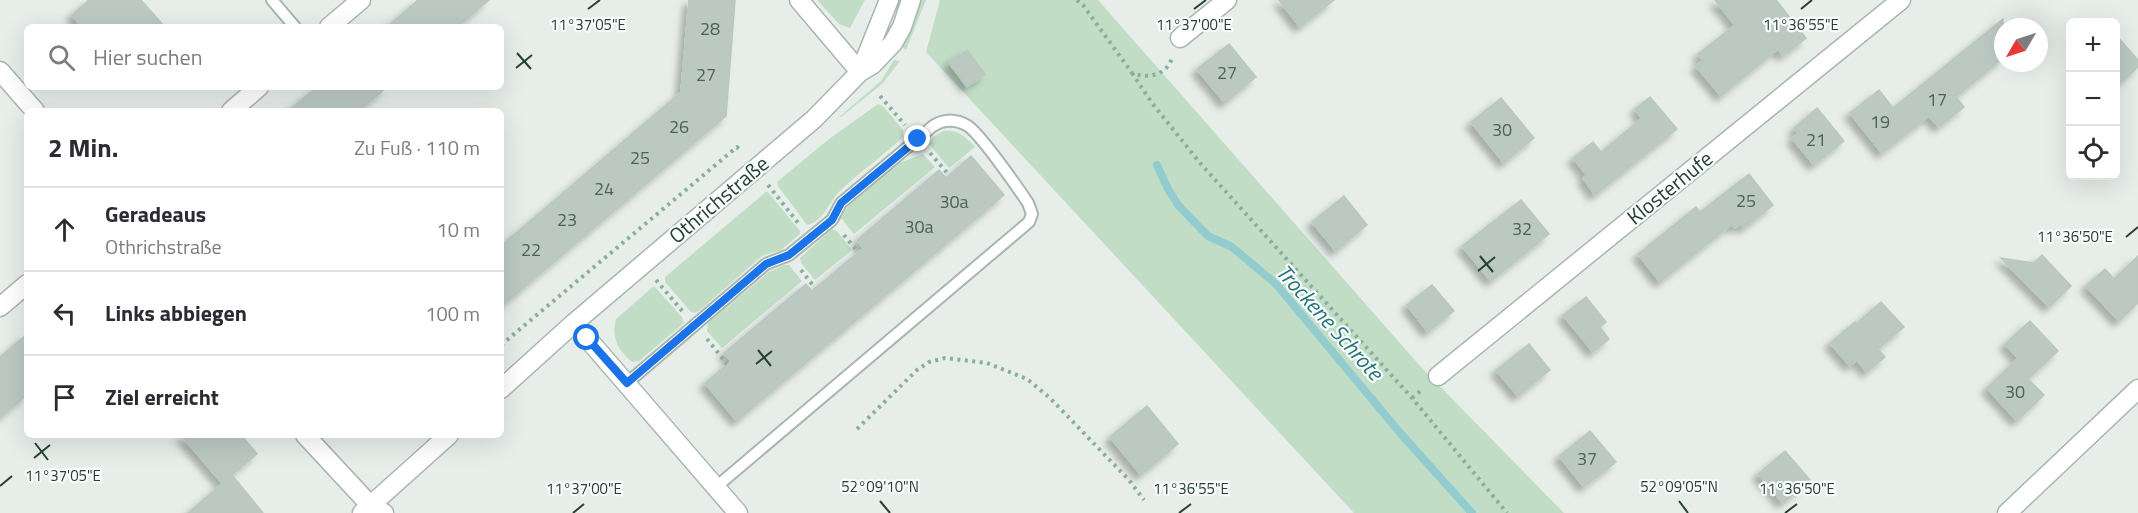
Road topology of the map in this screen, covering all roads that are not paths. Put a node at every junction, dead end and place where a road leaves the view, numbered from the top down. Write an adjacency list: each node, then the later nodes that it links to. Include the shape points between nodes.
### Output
1 (273, 0): 8 (lane)
2 (361, 0): 9 (street)
3 (799, 0): 12 (street)
4 (889, 0): 12 (street)
5 (911, 0): 12 (street, via 893,43)
6 (1227, 0): 10 (street)
7 (1901, 0): 19 (street, Klosterhufe)
8 (293, 24)
9 (333, 24)
10 (1180, 38)
11 (0, 71): 14 (street)
12 (860, 72): 18 (street, Othrichstraße, via 824,110)
13 (256, 90): 15 (street)
14 (32, 108)
15 (234, 108)
16 (24, 287): 17 (street)
17 (0, 307)
18 (574, 323): 20 (street); 21 (street, Othrichstraße)
19 (1438, 376)
20 (627, 383): 25 (street); 25 (lane, via 766,264 789,255 832,220 841,203 933,126 948,120 974,131 1028,203 1029,222)
21 (504, 386)
22 (2138, 389): 28 (street)
23 (308, 438): 26 (street)
24 (446, 438): 26 (street)
25 (716, 487): 27 (street)
26 (372, 510)
27 (738, 513)
28 (2007, 513)

